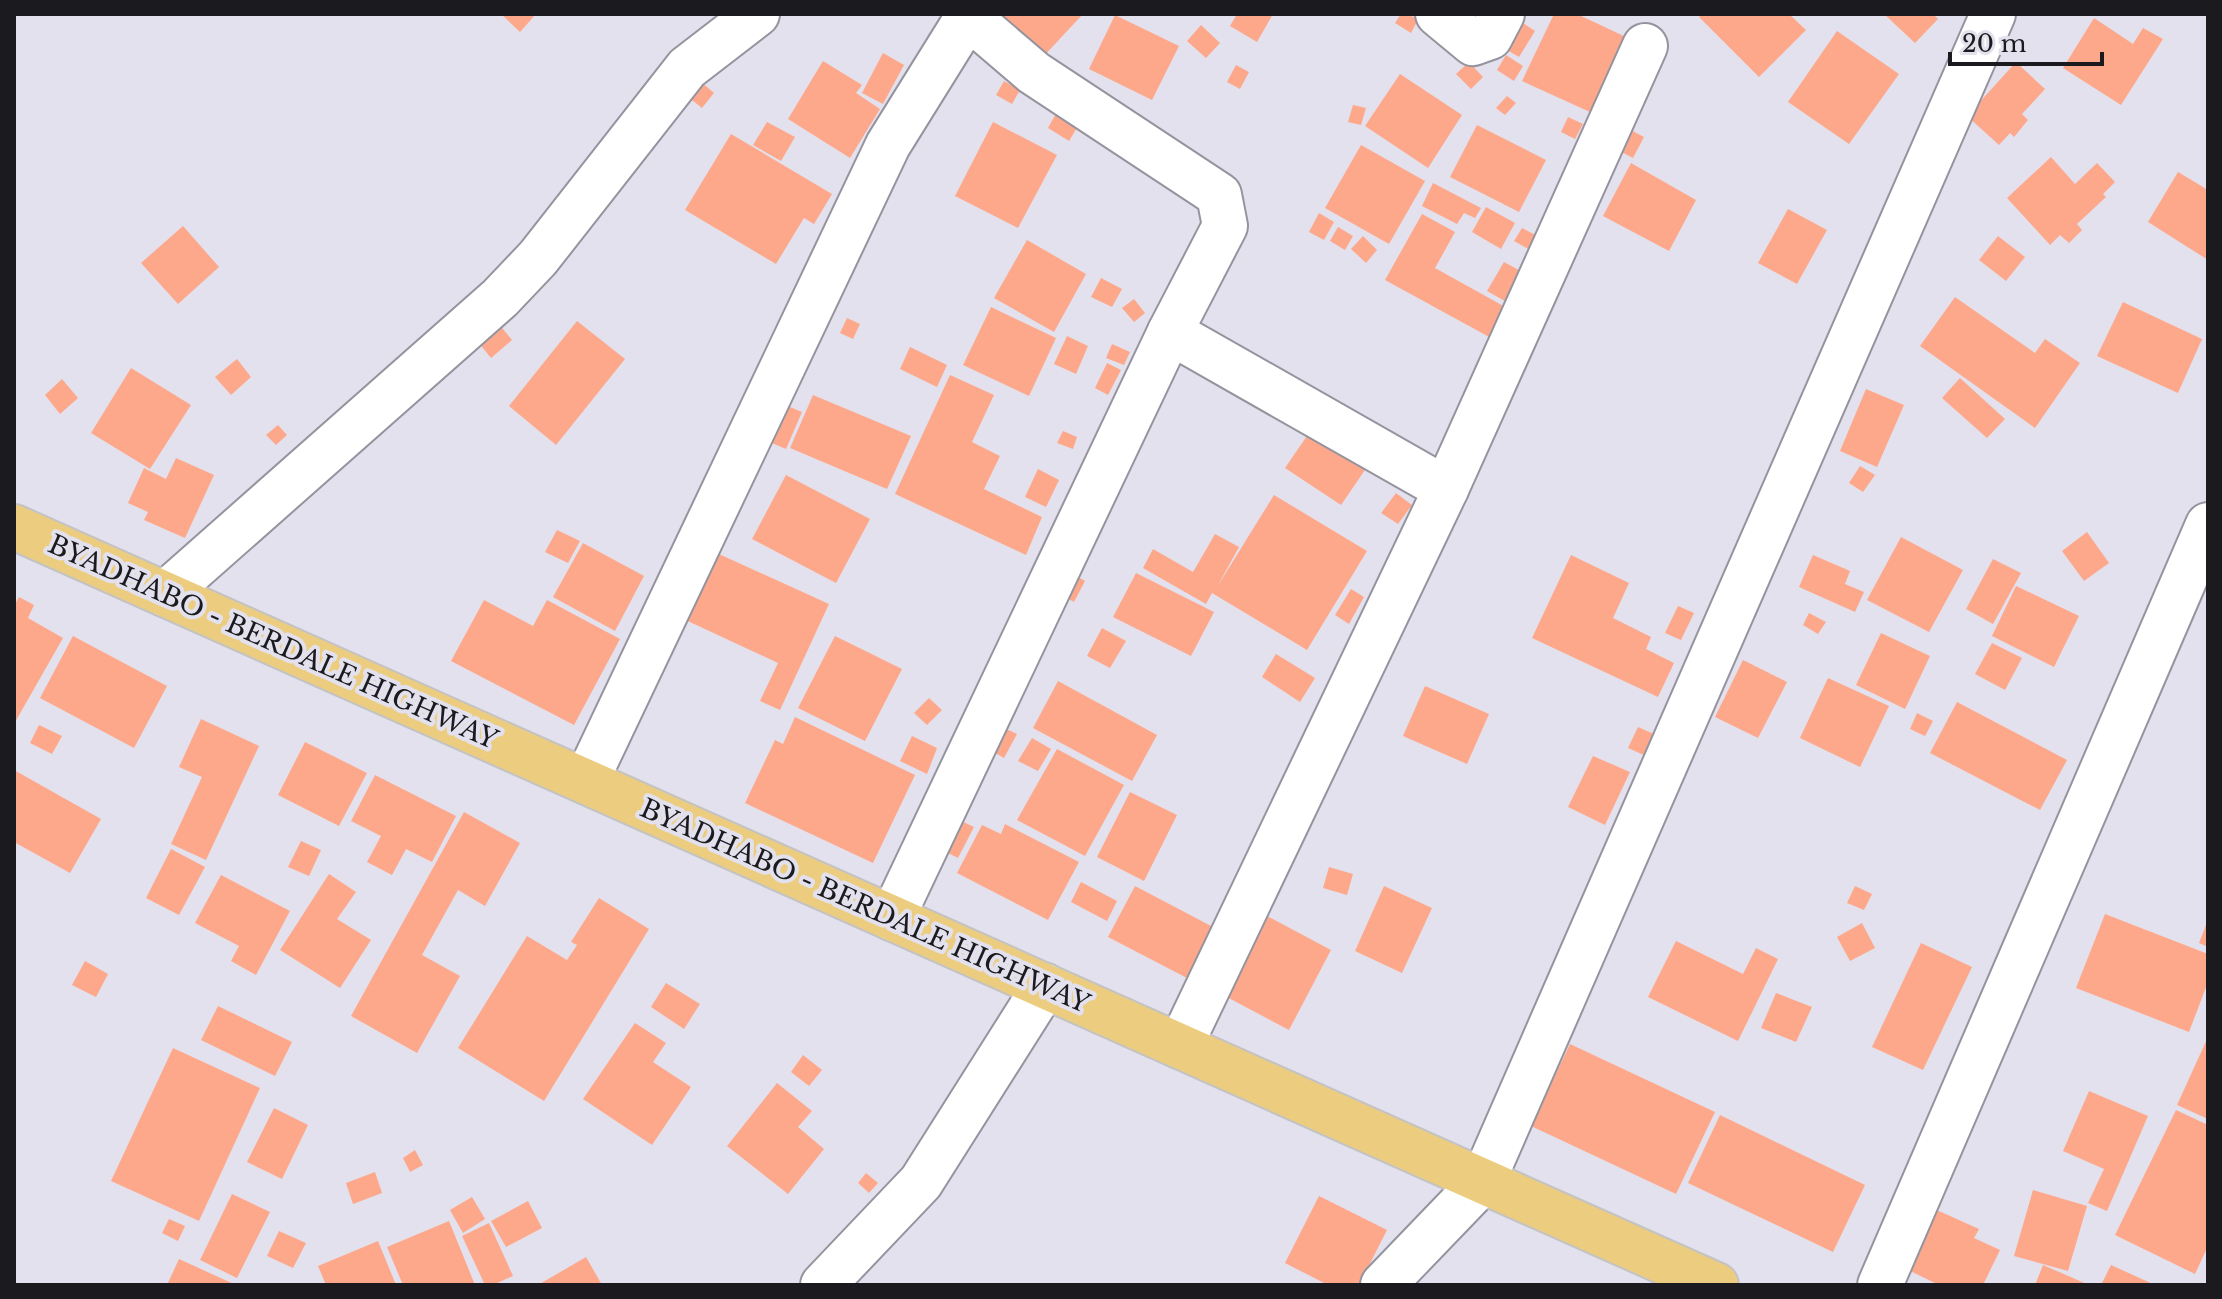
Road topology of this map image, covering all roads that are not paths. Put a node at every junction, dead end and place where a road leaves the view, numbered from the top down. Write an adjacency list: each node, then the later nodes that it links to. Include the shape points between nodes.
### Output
1 (757, 14): 11 (street, via 687,68 538,258 500,298)
2 (1438, 14): 3 (street, via 1473,43 1490,37)
3 (1502, 14)
4 (1993, 14): 16 (street)
5 (966, 16): 7 (street, via 1034,73 1219,195 1225,226); 12 (street, via 888,145)
6 (1645, 46): 8 (street)
7 (1170, 332): 8 (street); 13 (street)
8 (1446, 489): 15 (street)
9 (2208, 525): 20 (street)
10 (14, 527): 11 (main road, BYADHABO - BERDALE HIGHWAY)
11 (165, 594): 12 (main road, BYADHABO - BERDALE HIGHWAY)
12 (586, 781): 13 (main road, BYADHABO - BERDALE HIGHWAY)
13 (892, 918): 14 (main road, BYADHABO - BERDALE HIGHWAY)
14 (1045, 986): 15 (main road, BYADHABO - BERDALE HIGHWAY); 17 (street, via 921,1182)
15 (1180, 1046): 16 (main road, BYADHABO - BERDALE HIGHWAY)
16 (1483, 1181): 18 (street); 19 (main road, BYADHABO - BERDALE HIGHWAY)
17 (823, 1285)
18 (1383, 1285)
19 (1716, 1285)
20 (1880, 1285)

